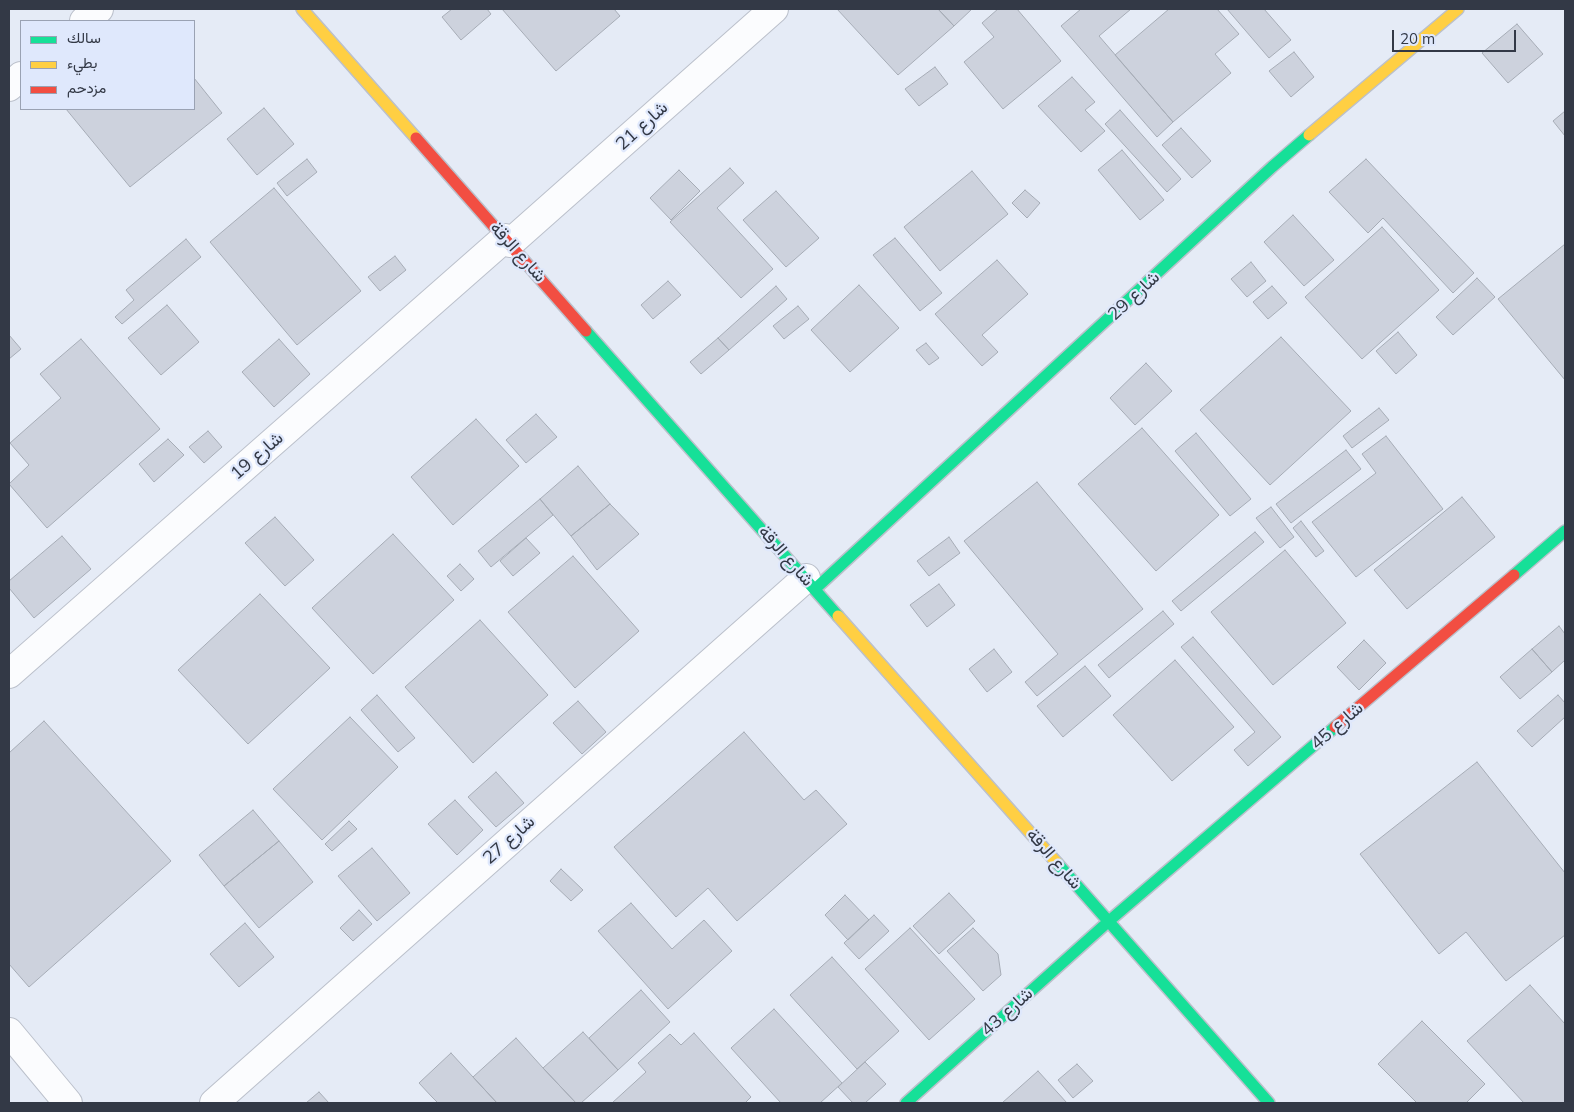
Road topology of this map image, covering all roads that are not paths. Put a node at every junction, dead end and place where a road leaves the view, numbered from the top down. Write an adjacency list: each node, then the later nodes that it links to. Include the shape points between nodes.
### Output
1 (98, 9): 5 (street)
2 (302, 9): 8 (street, شارع الرقة)
3 (774, 9): 8 (street, شارع 21)
4 (1458, 9): 10 (street, شارع 29, via 1272,167)
5 (85, 20)
6 (20, 77): 7 (street)
7 (9, 87)
8 (507, 241): 10 (street, شارع الرقة); 11 (street, شارع 19)
9 (1565, 531): 12 (street, شارع 45)
10 (810, 583): 12 (street, شارع الرقة); 15 (street, شارع 27)
11 (9, 674)
12 (1109, 921): 16 (street, شارع 43); 17 (street, شارع الرقة)
13 (9, 1032): 14 (street)
14 (68, 1103)
15 (214, 1103)
16 (906, 1103)
17 (1268, 1103)

